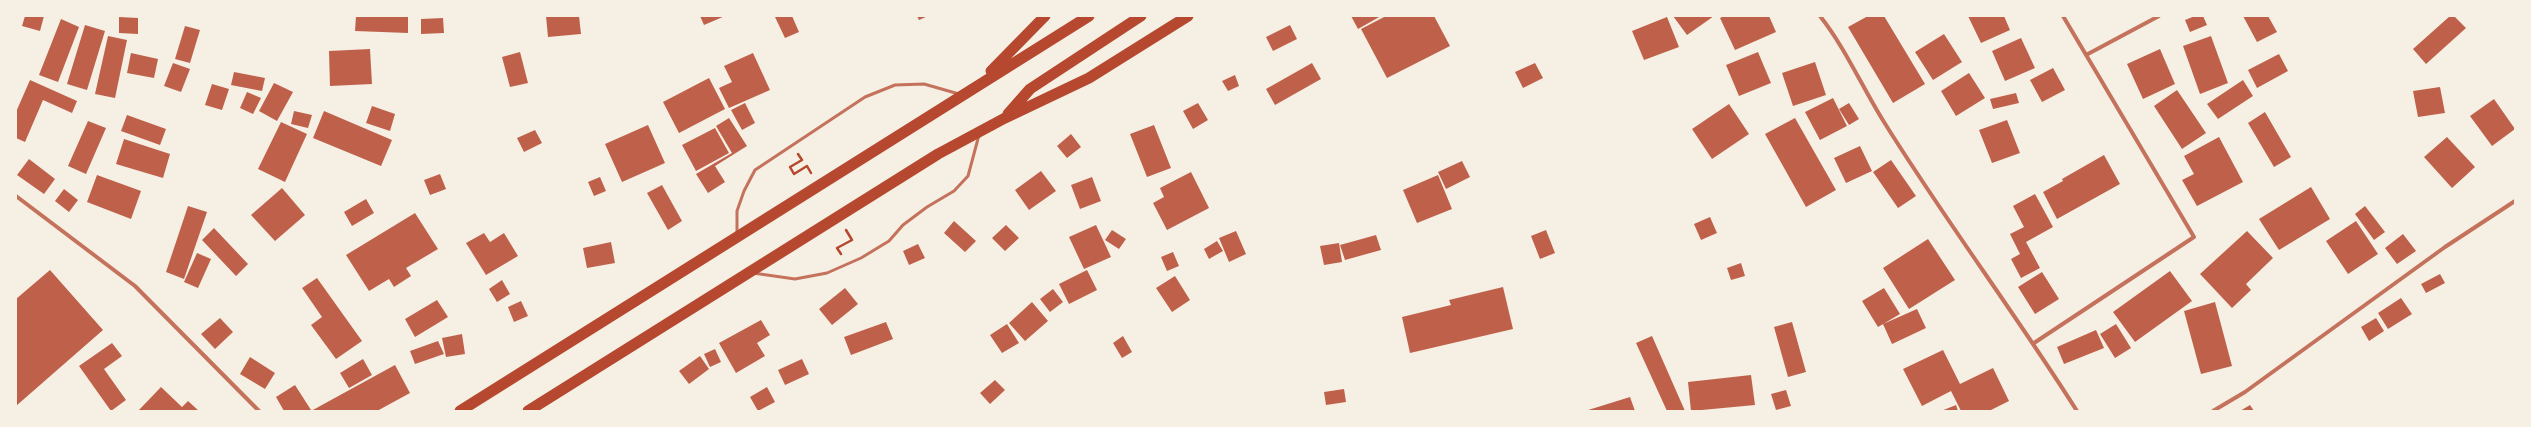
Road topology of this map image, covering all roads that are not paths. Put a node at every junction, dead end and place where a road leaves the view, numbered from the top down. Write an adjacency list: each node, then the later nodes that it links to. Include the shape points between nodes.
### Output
1 (1045, 16): 9 (highway)
2 (1089, 16): 9 (highway)
3 (1141, 16): 11 (highway, via 1030,89)
4 (1188, 16): 11 (highway, via 1089,78)
5 (1820, 16): 17 (street, via 1835,36 1884,122)
6 (2063, 16): 8 (street)
7 (2159, 16): 8 (street)
8 (2086, 56): 17 (street, via 2194,237)
9 (980, 83): 10 (highway)
10 (961, 95): 15 (highway); 15 (lane, via 924,84 895,85 865,97 755,170 744,191 738,211)
11 (1005, 118): 12 (highway)
12 (980, 131): 16 (highway, via 938,154); 16 (lane, via 968,176 954,191 903,225 889,241 861,258 827,273 795,280)
13 (16, 196): 18 (street, via 135,286)
14 (2515, 201): 22 (street, via 2445,247 2244,392)
15 (737, 236): 19 (highway)
16 (748, 272): 20 (highway)
17 (2034, 342): 21 (street)
18 (259, 411)
19 (460, 411)
20 (528, 411)
21 (2077, 411)
22 (2213, 411)

